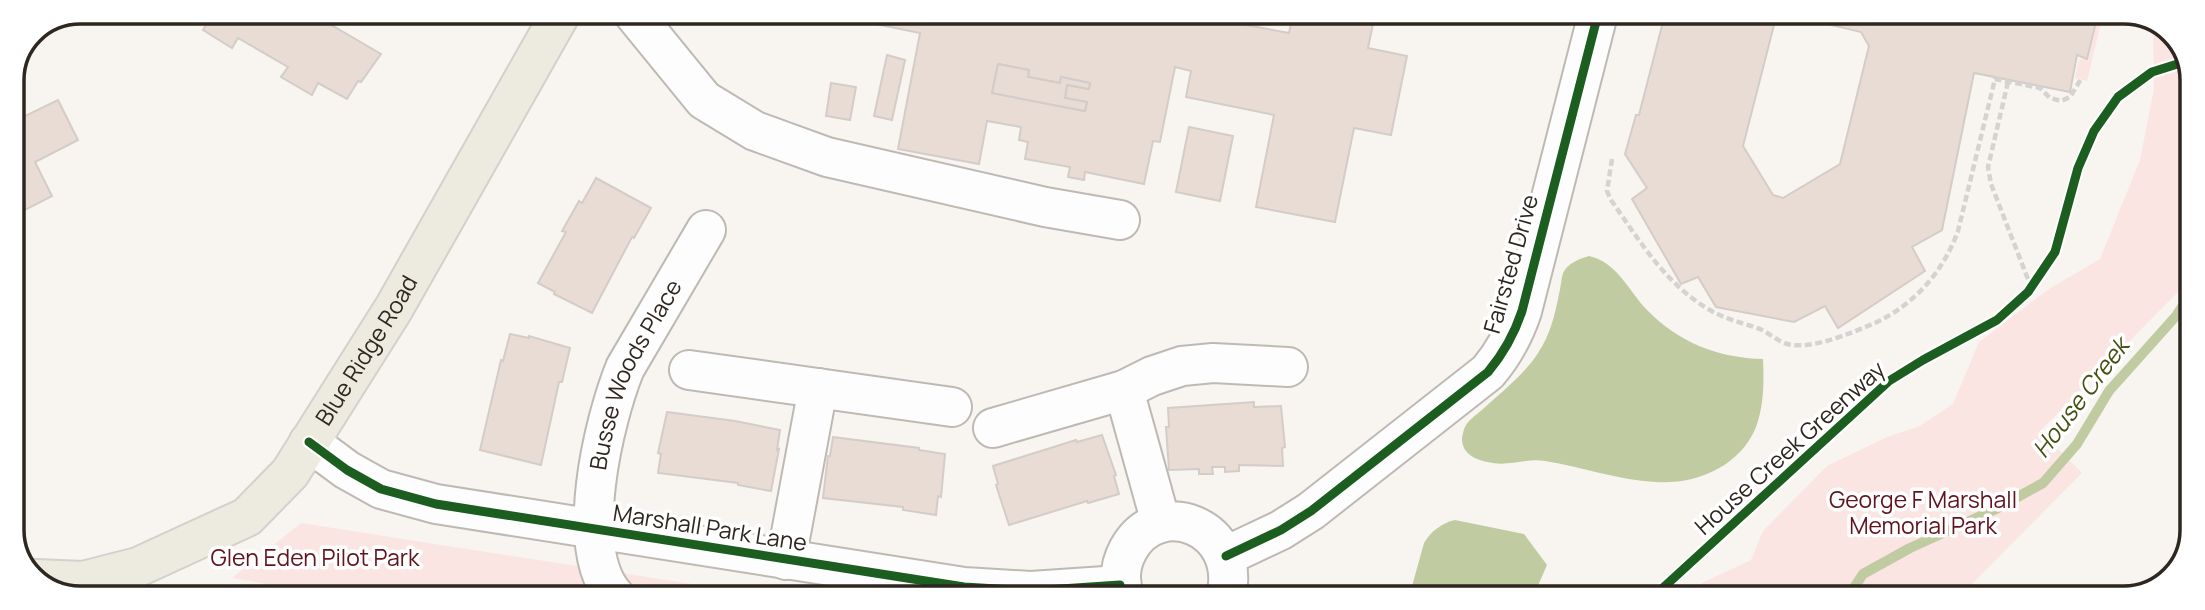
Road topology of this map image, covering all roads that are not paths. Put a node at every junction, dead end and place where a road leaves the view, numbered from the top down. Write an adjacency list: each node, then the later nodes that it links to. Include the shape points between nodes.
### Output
1 (555, 24): 12 (main road, Blue Ridge Road, via 394,307)
2 (642, 24): 4 (street, via 704,100 755,131 827,157)
3 (1595, 24): 15 (street, Fairsted Drive, via 1522,311 1504,354 1488,372 1332,496 1281,530)
4 (1120, 220)
5 (706, 230): 14 (street, Busse Woods Place, via 615,392 597,477)
6 (1288, 366): 9 (street, via 1182,366)
7 (688, 370): 8 (street)
8 (818, 388): 10 (street); 16 (street)
9 (1124, 390): 11 (street); 13 (street)
10 (952, 407)
11 (993, 429)
12 (309, 442): 14 (street, Marshall Park Lane, via 381,489 436,504); 17 (main road, Blue Ridge Road, via 290,473 247,517 138,567 83,580)
13 (1161, 523): 15 (street, via 1197,526 1216,540); 20 (street, via 1132,542 1121,562)
14 (592, 529): 16 (street, Marshall Park Lane); 18 (street, Busse Woods Place)
15 (1226, 556): 21 (street)
16 (786, 559): 19 (street, Marshall Park Lane)
17 (55, 579)
18 (610, 586)
19 (972, 586)
20 (1123, 586)
21 (1228, 586)

